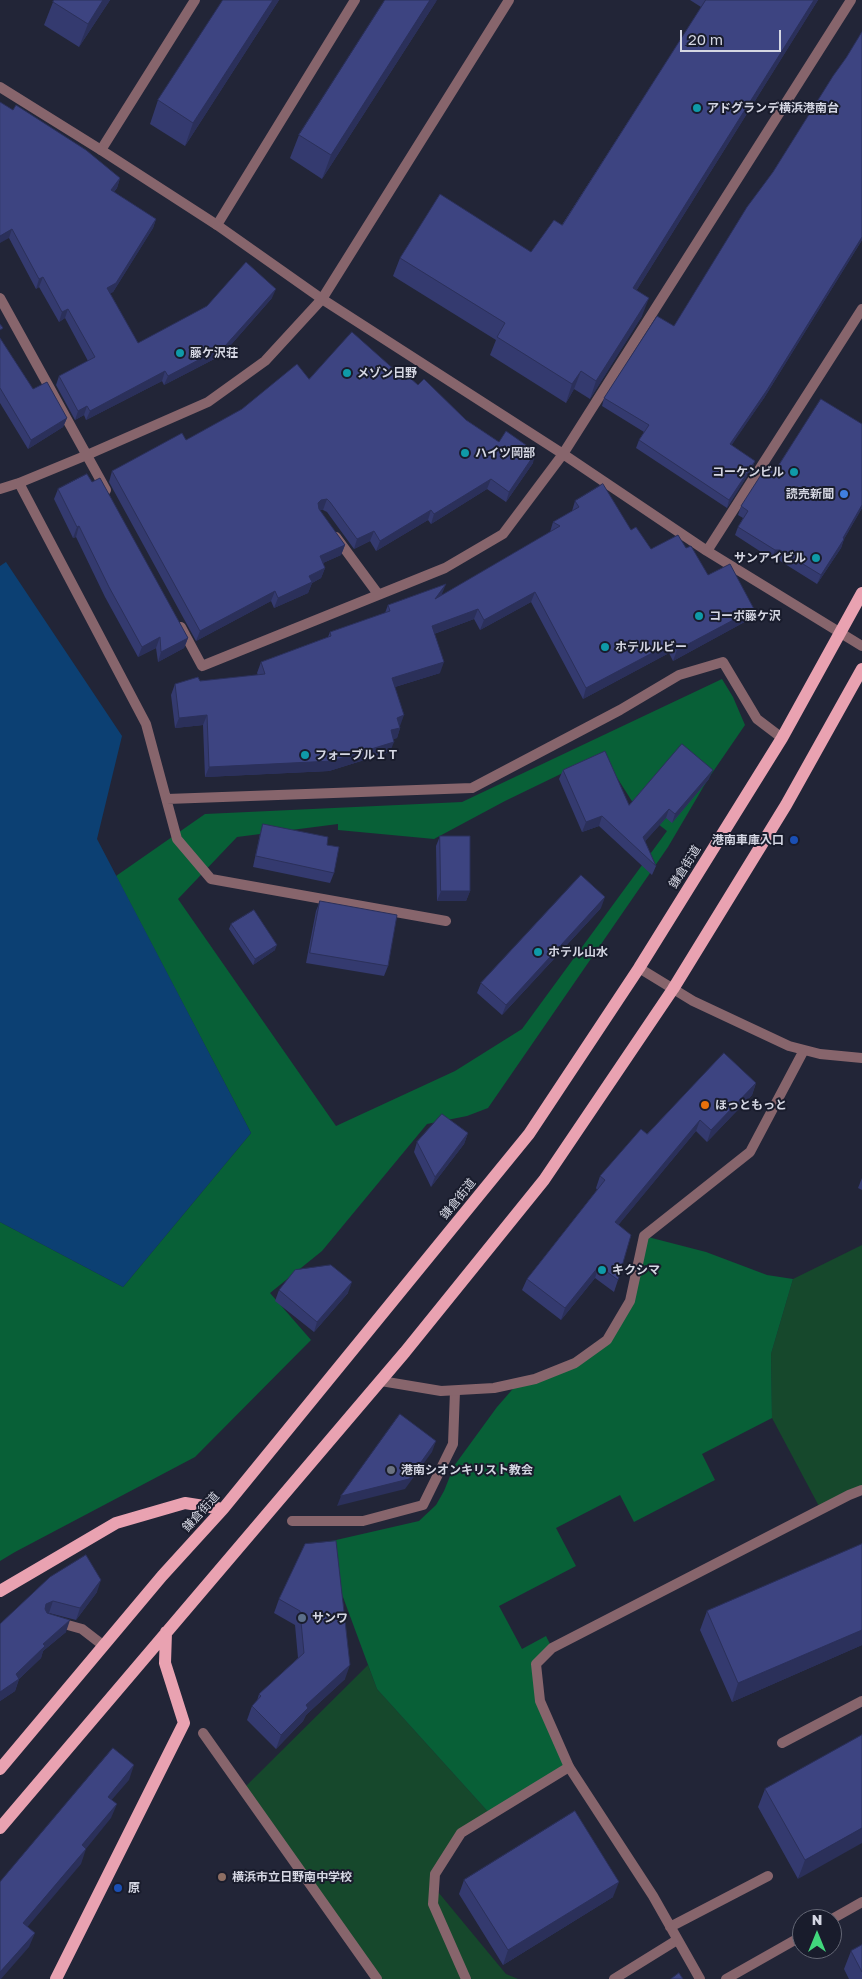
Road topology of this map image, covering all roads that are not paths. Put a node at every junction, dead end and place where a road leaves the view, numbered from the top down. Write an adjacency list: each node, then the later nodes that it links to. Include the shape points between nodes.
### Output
1 (195, 0): 6 (street)
2 (355, 0): 7 (street)
3 (509, 0): 9 (street)
4 (851, 0): 11 (street)
5 (0, 87): 6 (street)
6 (101, 150): 7 (street)
7 (217, 225): 9 (street)
8 (0, 298): 12 (street)
9 (322, 299): 11 (street); 12 (street, via 265,361 208,402)
10 (862, 309): 17 (street)
11 (563, 454): 17 (street); 19 (street, via 503,534 445,568)
12 (87, 455): 13 (street); 15 (street)
13 (19, 483): 14 (street); 25 (street, via 146,724)
14 (0, 489)
15 (110, 497)
16 (332, 532): 19 (street)
17 (707, 550): 21 (street)
18 (862, 593): 21 (main road, 鎌倉街道)
19 (378, 594): 20 (street, via 202,666)
20 (175, 616)
21 (839, 633): 22 (street); 24 (main road, 鎌倉街道)
22 (862, 646)
23 (862, 669): 28 (main road, via 786,805)
24 (782, 738): 25 (street, via 757,719 723,662 678,675 620,710 472,788); 27 (main road, 鎌倉街道)
25 (167, 798): 26 (street, via 177,839 211,879)
26 (446, 921)
27 (639, 968): 28 (street); 34 (main road, 鎌倉街道, via 529,1134)
28 (673, 989): 29 (street, via 780,1042); 31 (main road, via 544,1180)
29 (804, 1050): 30 (street); 32 (street, via 750,1152 644,1236 630,1301 607,1340 575,1363 535,1380)
30 (862, 1058)
31 (380, 1381): 32 (street); 38 (main road)
32 (455, 1391): 35 (street, via 453,1444 423,1505 363,1521)
33 (862, 1490): 43 (street, via 552,1648 536,1664 540,1701)
34 (223, 1509): 36 (main road, via 185,1503 116,1523); 39 (main road, 鎌倉街道)
35 (292, 1521)
36 (0, 1591)
37 (47, 1620): 39 (street, via 82,1628)
38 (166, 1632): 45 (main road); 52 (main road, via 165,1663 184,1723)
39 (104, 1646): 44 (main road, 鎌倉街道)
40 (862, 1701): 42 (street)
41 (203, 1733): 53 (street)
42 (782, 1743)
43 (569, 1767): 49 (street); 54 (street, via 461,1833 435,1874 433,1904)
44 (0, 1769)
45 (0, 1828)
46 (768, 1876): 49 (street)
47 (862, 1902): 48 (street)
48 (842, 1913)
49 (670, 1927): 50 (street)
50 (677, 1940): 55 (street); 56 (street)
51 (792, 1942): 57 (street)
52 (56, 1979)
53 (377, 1979)
54 (466, 1979)
55 (614, 1979)
56 (700, 1979)
57 (726, 1979)

